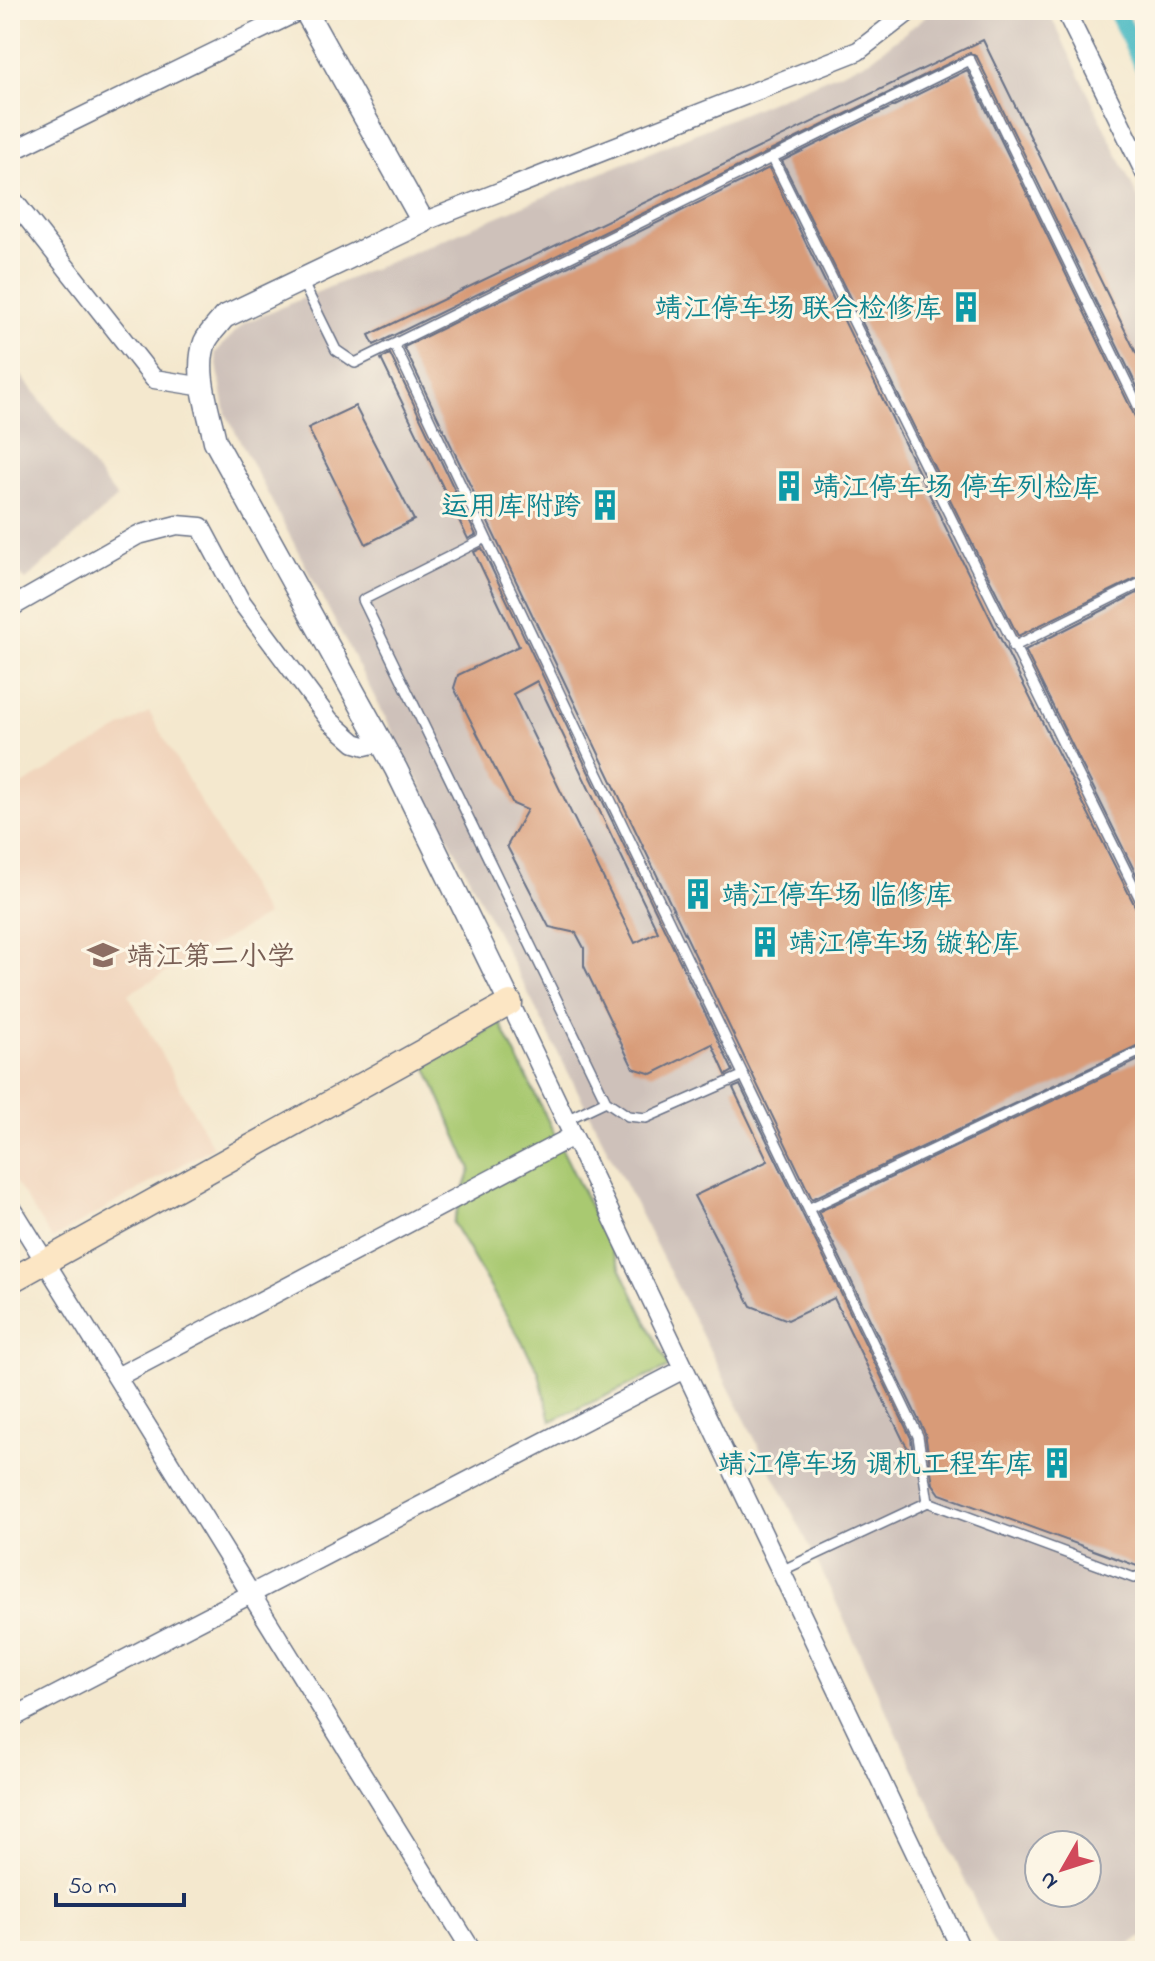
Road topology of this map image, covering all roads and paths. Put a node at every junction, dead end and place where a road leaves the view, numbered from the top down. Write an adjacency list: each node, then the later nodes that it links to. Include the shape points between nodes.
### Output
1 (303, 10): 4 (street); 8 (street)
2 (911, 10): 8 (street, via 858,51)
3 (1065, 10): 6 (street)
4 (10, 152)
5 (772, 157): 10 (lane); 12 (lane, via 970,60); 16 (lane)
6 (1145, 173)
7 (10, 196): 11 (street, via 154,379)
8 (423, 222): 9 (street)
9 (301, 279): 10 (lane, via 336,350 355,363); 11 (street, via 224,317 206,340 200,368)
10 (394, 344): 13 (lane)
11 (204, 387): 17 (street, via 215,441)
12 (1145, 420)
13 (486, 538): 21 (lane); 22 (lane, via 363,600)
14 (1145, 581): 16 (lane)
15 (10, 608): 17 (street, via 138,535 177,525 201,527 240,600 330,721 355,743)
16 (1013, 647): 18 (lane)
17 (381, 742): 19 (street)
18 (1145, 909)
19 (510, 1003): 23 (street); 26 (main road)
20 (1145, 1049): 25 (lane)
21 (744, 1075): 22 (lane, via 646,1118 628,1116); 25 (lane)
22 (606, 1101): 23 (lane)
23 (570, 1128): 28 (street); 29 (street)
24 (10, 1205): 26 (street)
25 (810, 1208): 30 (lane, via 918,1436)
26 (46, 1260): 27 (main road); 29 (street)
27 (10, 1281)
28 (684, 1369): 31 (street); 33 (street)
29 (117, 1377): 33 (street)
30 (928, 1502): 31 (lane); 32 (lane, via 1134,1578)
31 (781, 1571): 36 (street)
32 (1145, 1574)
33 (250, 1594): 34 (street); 35 (street)
34 (10, 1719)
35 (472, 1951)
36 (962, 1951)

